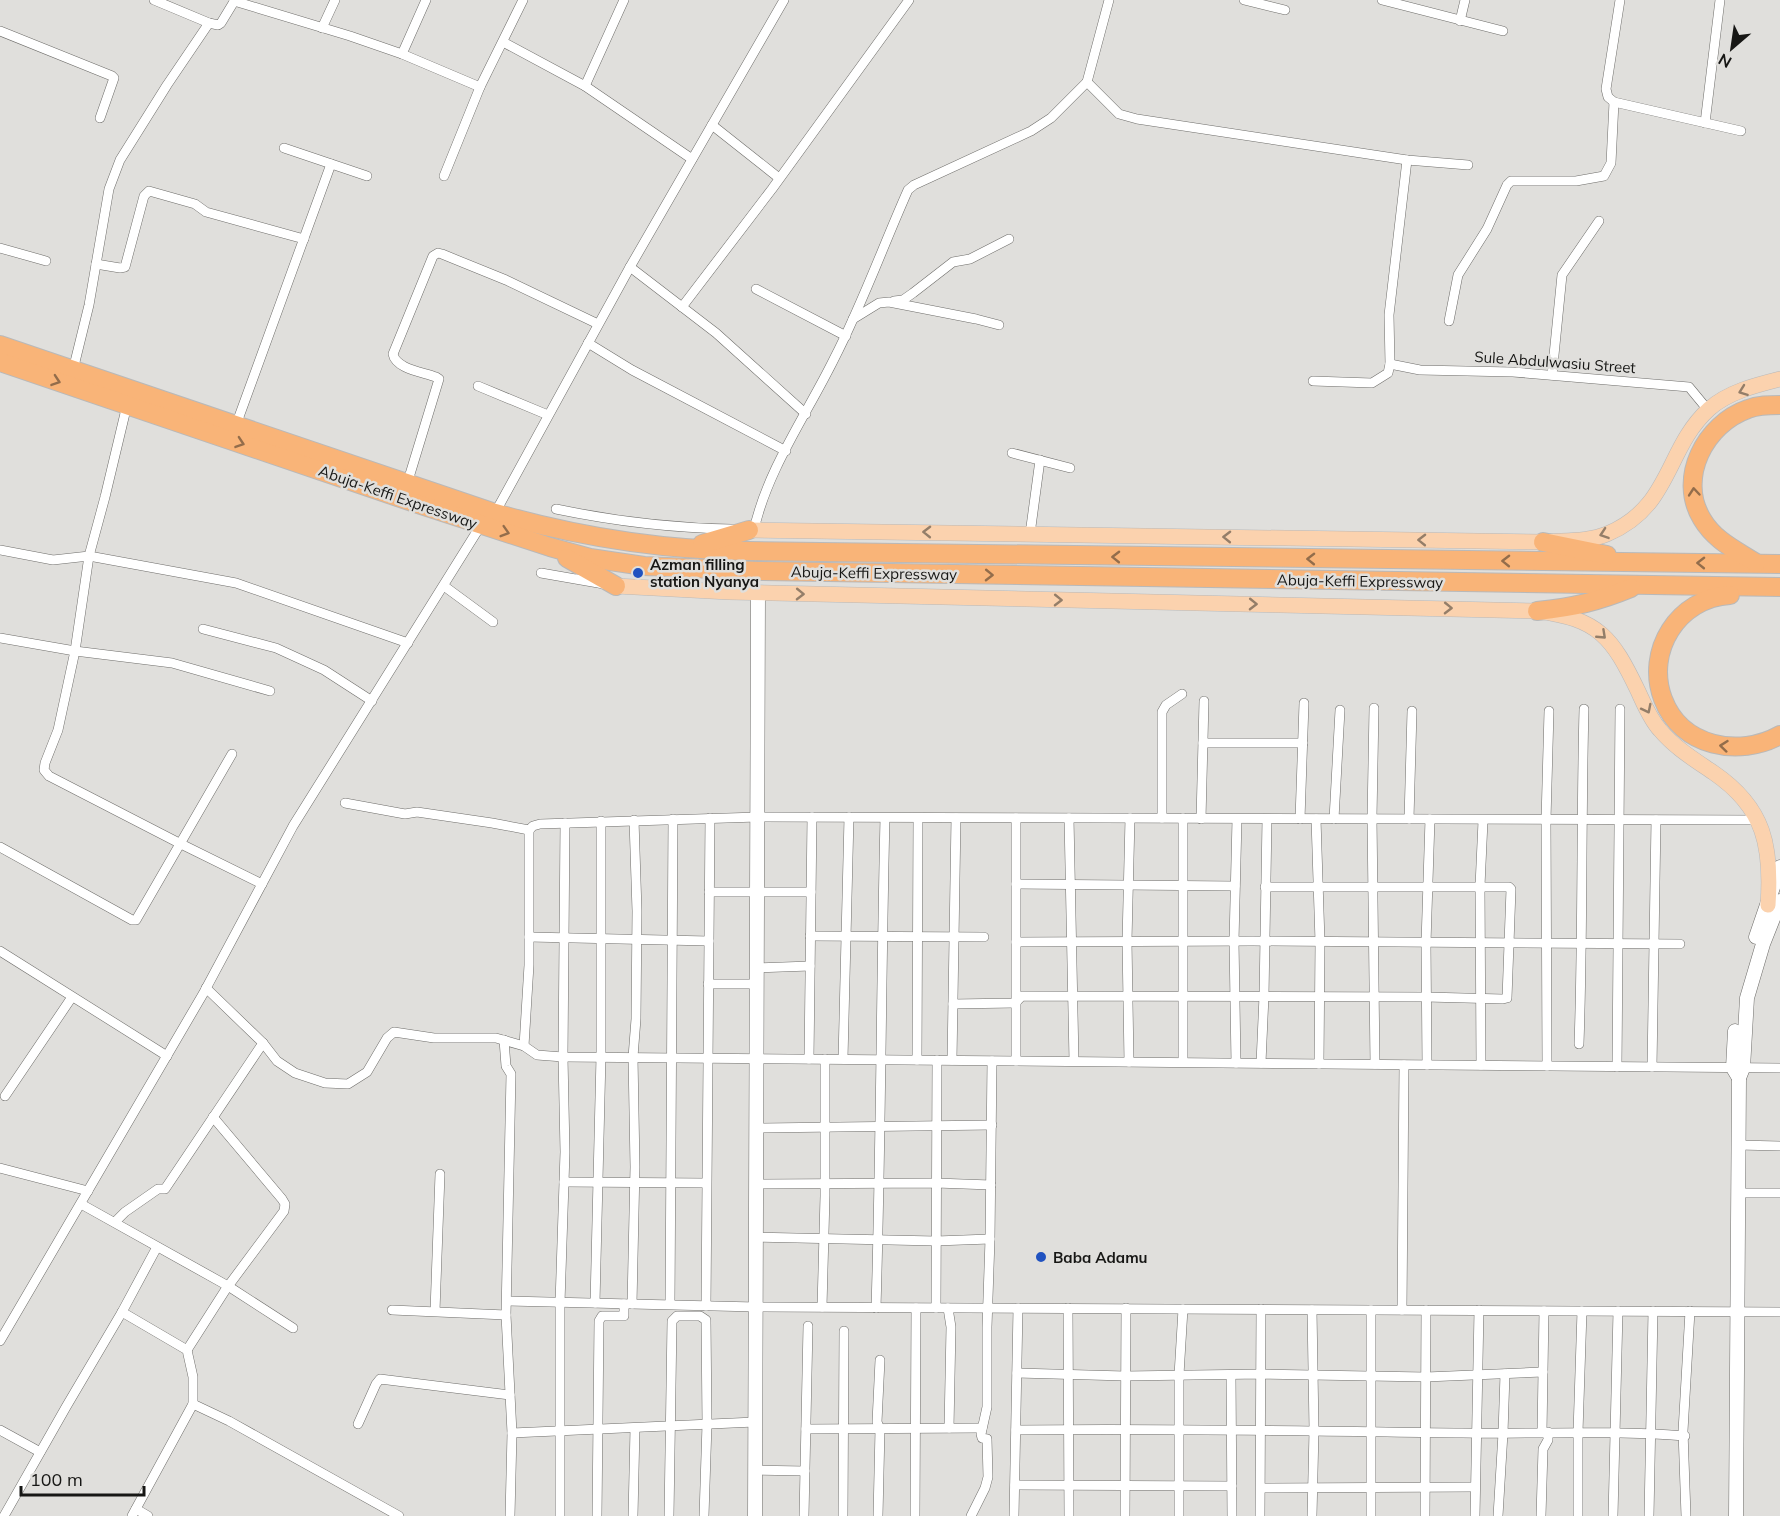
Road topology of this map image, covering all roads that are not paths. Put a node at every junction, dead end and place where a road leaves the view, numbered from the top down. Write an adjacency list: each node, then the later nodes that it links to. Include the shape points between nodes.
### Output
1 (154, 0): 17 (street)
2 (335, 0): 18 (street)
3 (426, 0): 22 (street)
4 (523, 0): 21 (street)
5 (624, 0): 24 (street)
6 (784, 0): 29 (street)
7 (1109, 0): 23 (street)
8 (1244, 0): 15 (street)
9 (1382, 0): 16 (street)
10 (1465, 0): 16 (street)
11 (1620, 0): 26 (street, via 1606,89)
12 (1720, 0): 28 (street)
13 (235, 1): 17 (street, via 221,23); 18 (street)
14 (904, 2): 38 (street)
15 (1285, 10)
16 (1460, 21): 20 (street)
17 (209, 23): 44 (street, via 120,160 109,189)
18 (322, 28): 22 (street)
19 (0, 31): 27 (street, via 112,75)
20 (1503, 32)
21 (503, 42): 24 (street); 25 (street)
22 (402, 54): 25 (street)
23 (1087, 82): 33 (street, via 1119,114 1137,119); 49 (street, via 1051,118 1031,131 908,190)
24 (585, 86): 32 (street)
25 (480, 87): 37 (street)
26 (1614, 102): 28 (street); 50 (street, via 1611,163 1604,176 1507,184 1487,229 1458,275)
27 (100, 118)
28 (1705, 123): 30 (street)
29 (712, 124): 32 (street); 38 (street)
30 (1741, 131)
31 (284, 148): 34 (street)
32 (692, 159): 45 (street)
33 (1407, 160): 35 (street); 57 (street, via 1389,315)
34 (331, 164): 36 (street); 40 (street)
35 (1468, 165)
36 (367, 176)
37 (444, 176)
38 (779, 178): 48 (street)
39 (1599, 221): 59 (street, via 1562,275)
40 (304, 239): 44 (street, via 206,212 195,204 149,191 144,195 125,267); 68 (street)
41 (1010, 239): 47 (street, via 970,259 953,262 903,300)
42 (0, 248): 43 (street)
43 (46, 261)
44 (96, 264): 58 (street)
45 (630, 267): 48 (street); 51 (street)
46 (756, 289): 53 (street)
47 (889, 303): 49 (street, via 879,303); 52 (street)
48 (682, 307): 66 (street)
49 (853, 319): 53 (street)
50 (1449, 321)
51 (598, 324): 54 (street); 73 (street, via 506,280 442,254 433,256 393,354 399,365 439,379)
52 (999, 325)
53 (846, 336): 66 (street)
54 (588, 343): 67 (street); 69 (street)
55 (0, 345): 58 (highway, Abuja-Keffi Expressway)
56 (0, 362): 63 (highway, Abuja-Keffi Expressway, one-way to 63)
57 (1390, 364): 59 (street, Sule Abdulwasiu Street, via 1420,370); 61 (street, via 1388,374 1372,383)
58 (73, 370): 68 (highway, Abuja-Keffi Expressway)
59 (1552, 375): 65 (street, Sule Abdulwasiu Street, via 1689,387)
60 (1780, 379): 65 (main road, one-way to 65, via 1741,391)
61 (1313, 381)
62 (478, 386): 67 (street)
63 (126, 405): 75 (highway, Abuja-Keffi Expressway, one-way to 75); 82 (street)
64 (1780, 405): 84 (highway, one-way to 64, via 1720,541 1703,520 1694,493 1696,464 1708,438 1727,421 1749,408)
65 (1708, 410): 78 (main road, one-way to 78, via 1684,442 1663,484 1638,516 1605,535)
66 (806, 414): 69 (street)
67 (548, 415): 75 (street)
68 (236, 425): 73 (highway, Abuja-Keffi Expressway)
69 (786, 451): 76 (street)
70 (1012, 453): 71 (street)
71 (1040, 460): 72 (street); 77 (street)
72 (1070, 468)
73 (407, 484): 75 (highway, Abuja-Keffi Expressway)
74 (556, 509): 76 (street, via 654,526)
75 (488, 519): 79 (highway, Abuja-Keffi Expressway, one-way to 79); 80 (highway, Abuja-Keffi Expressway); 88 (street)
76 (751, 530): 77 (main road, one-way to 76); 80 (highway)
77 (1030, 534): 78 (main road, one-way to 77)
78 (1543, 542): 83 (highway)
79 (550, 547): 87 (highway, Abuja-Keffi Expressway, one-way to 87, via 590,558 687,569); 89 (highway)
80 (678, 548): 83 (highway, Abuja-Keffi Expressway, one-way to 80)
81 (0, 550): 82 (street, via 53,560)
82 (89, 556): 96 (street, via 237,583); 97 (street)
83 (1631, 562): 84 (highway, Abuja-Keffi Expressway, one-way to 83)
84 (1757, 564): 85 (highway, Abuja-Keffi Expressway)
85 (1780, 564)
86 (541, 573): 89 (street)
87 (1638, 585): 90 (highway, Abuja-Keffi Expressway); 92 (highway, via 1578,607)
88 (444, 586): 93 (street); 96 (street)
89 (616, 586): 91 (main road, Abuja-Keffi Expressway)
90 (1780, 589): 109 (highway, one-way to 90, via 1754,746 1730,747 1703,741 1671,713 1659,673 1666,638 1678,618 1692,606 1724,595)
91 (758, 593): 92 (main road, Abuja-Keffi Expressway, one-way to 92); 114 (street)
92 (1538, 611): 142 (main road, Abuja-Keffi Expressway, one-way to 142, via 1577,618 1606,637 1621,656 1654,724 1673,744 1732,787)
93 (493, 622)
94 (203, 628): 100 (street, via 276,648 324,669)
95 (0, 638): 97 (street)
96 (408, 643): 100 (street)
97 (75, 651): 98 (street, via 172,663); 146 (street, via 58,730 44,770)
98 (270, 691)
99 (1182, 694): 124 (street, via 1162,712)
100 (372, 701): 149 (street)
101 (1204, 702): 110 (street)
102 (1304, 703): 111 (street)
103 (1374, 708): 125 (street)
104 (1584, 709): 139 (street)
105 (1340, 710): 133 (street)
106 (1620, 710): 140 (street)
107 (1412, 711): 134 (street)
108 (1549, 711): 138 (street)
109 (1780, 735)
110 (1203, 743): 111 (street); 128 (street)
111 (1303, 743): 131 (street)
112 (232, 754): 146 (street)
113 (345, 803): 145 (street)
114 (758, 817): 115 (street); 117 (street); 161 (street)
115 (812, 817): 116 (street); 162 (street)
116 (849, 817): 118 (street); 165 (street)
117 (710, 818): 126 (street); 160 (street)
118 (885, 818): 119 (street); 172 (street)
119 (918, 818): 120 (street); 167 (street)
120 (956, 818): 121 (street); 168 (street)
121 (1016, 818): 122 (street); 150 (street)
122 (1070, 818): 123 (street); 152 (street)
123 (1130, 818): 124 (street); 153 (street)
124 (1162, 818): 127 (street)
125 (1372, 818): 133 (street); 134 (street); 159 (street)
126 (673, 819): 136 (street); 174 (street)
127 (1183, 819): 128 (street); 151 (street)
128 (1200, 819): 129 (street)
129 (1237, 819): 130 (street); 154 (street)
130 (1267, 819): 131 (street); 157 (street)
131 (1300, 819): 132 (street)
132 (1316, 819): 133 (street); 158 (street)
133 (1334, 819)
134 (1409, 819): 135 (street)
135 (1430, 819): 137 (street); 155 (street)
136 (634, 820): 143 (street); 173 (street)
137 (1483, 820): 138 (street); 156 (street)
138 (1546, 820): 139 (street); 186 (street)
139 (1581, 820): 140 (street); 189 (street)
140 (1619, 820): 141 (street); 190 (street)
141 (1656, 820): 142 (street); 187 (street)
142 (1756, 820): 163 (main road, Abuja-Keffi Expressway, via 1767,845)
143 (601, 821): 144 (street); 171 (street)
144 (565, 823): 145 (street, via 533,826); 170 (street)
145 (529, 830): 166 (street)
146 (181, 844): 147 (street, via 136,920); 149 (street)
147 (0, 847)
148 (1780, 867): 163 (street)
149 (262, 884): 197 (street)
150 (1016, 884): 152 (street); 180 (street)
151 (1184, 885): 153 (street); 154 (street); 177 (street)
152 (1071, 886): 153 (street); 181 (street)
153 (1128, 886): 176 (street)
154 (1235, 886): 178 (street)
155 (1428, 886): 156 (street); 159 (street); 184 (street)
156 (1480, 886): 185 (street, via 1511,889); 188 (street)
157 (1265, 887): 158 (street); 179 (street)
158 (1318, 887): 159 (street); 182 (street)
159 (1373, 887): 183 (street)
160 (709, 892): 161 (street); 175 (street)
161 (758, 892): 162 (street); 194 (street)
162 (811, 892): 164 (street)
163 (1774, 903): 244 (street, via 1750,954 1739,994)
164 (810, 936): 165 (street); 193 (street)
165 (846, 936): 172 (street); 223 (street)
166 (529, 937): 170 (street); 213 (street)
167 (918, 937): 168 (street); 172 (street); 225 (street)
168 (954, 937): 169 (street); 209 (street)
169 (984, 937)
170 (563, 938): 171 (street); 216 (street)
171 (601, 938): 173 (street); 215 (street)
172 (882, 938): 224 (street)
173 (636, 939): 174 (street); 217 (street)
174 (673, 940): 175 (street); 218 (street)
175 (709, 941): 195 (street)
176 (1127, 941): 177 (street); 181 (street); 199 (street)
177 (1184, 941): 178 (street); 200 (street)
178 (1234, 941): 179 (street); 201 (street)
179 (1264, 941): 182 (street); 202 (street)
180 (1016, 942): 181 (street); 208 (street)
181 (1072, 942): 198 (street)
182 (1320, 942): 183 (street); 204 (street)
183 (1373, 942): 184 (street); 206 (street)
184 (1426, 943): 188 (street); 205 (street)
185 (1510, 943): 186 (street); 188 (street); 207 (street, via 1507,998)
186 (1546, 943): 189 (street); 240 (street)
187 (1653, 943): 190 (street); 191 (street); 242 (street)
188 (1480, 944): 207 (street)
189 (1582, 944): 190 (street); 212 (street)
190 (1618, 944): 241 (street)
191 (1680, 944)
192 (0, 951): 203 (street)
193 (810, 966): 194 (street); 221 (street)
194 (757, 968): 196 (street)
195 (708, 984): 196 (street); 219 (street)
196 (757, 984): 220 (street)
197 (206, 988): 211 (street); 214 (street)
198 (1073, 995): 199 (street); 208 (street, via 1022,996); 230 (street)
199 (1128, 995): 200 (street); 231 (street)
200 (1184, 995): 201 (street); 232 (street)
201 (1235, 996): 202 (street); 233 (street)
202 (1264, 996): 204 (street); 234 (street)
203 (72, 997): 214 (street); 245 (street)
204 (1320, 997): 206 (street); 235 (street)
205 (1426, 997): 206 (street); 207 (street); 238 (street)
206 (1374, 998): 236 (street)
207 (1480, 998): 239 (street)
208 (1015, 1003): 209 (street); 229 (street)
209 (953, 1004): 227 (street)
210 (504, 1040): 211 (street, via 434,1038 394,1032 367,1072 348,1084 325,1083 295,1073 278,1061); 213 (street); 278 (street, via 506,1066 512,1074)
211 (263, 1042): 246 (street)
212 (1579, 1044)
213 (524, 1046): 216 (street, via 537,1055)
214 (167, 1056): 266 (street)
215 (601, 1056): 216 (street); 217 (street); 258 (street)
216 (563, 1057): 257 (street)
217 (633, 1057): 218 (street); 259 (street)
218 (672, 1057): 219 (street); 256 (street)
219 (707, 1058): 220 (street); 260 (street)
220 (756, 1058): 221 (street); 251 (street)
221 (809, 1059): 222 (street)
222 (825, 1059): 223 (street); 249 (street)
223 (843, 1059): 224 (street)
224 (880, 1060): 225 (street); 248 (street)
225 (917, 1060): 226 (street)
226 (937, 1060): 227 (street); 250 (street)
227 (952, 1060): 228 (street)
228 (992, 1061): 229 (street); 247 (street)
229 (1016, 1061): 230 (street)
230 (1074, 1061): 231 (street)
231 (1129, 1062): 232 (street)
232 (1183, 1062): 233 (street)
233 (1236, 1063): 234 (street)
234 (1261, 1063): 235 (street)
235 (1319, 1064): 236 (street)
236 (1375, 1064): 237 (street)
237 (1404, 1065): 238 (street); 299 (street)
238 (1427, 1065): 239 (street)
239 (1481, 1065): 240 (street)
240 (1547, 1066): 241 (street)
241 (1617, 1067): 242 (street)
242 (1652, 1067): 244 (street)
243 (1780, 1068): 244 (street)
244 (1738, 1071): 252 (street)
245 (5, 1096)
246 (213, 1117): 270 (street, via 165,1189 159,1189); 277 (street, via 285,1204 284,1211)
247 (992, 1125): 250 (street); 265 (street)
248 (881, 1126): 249 (street); 250 (street); 264 (street)
249 (825, 1127): 251 (street); 261 (street)
250 (937, 1127): 262 (street)
251 (756, 1128): 263 (street)
252 (1738, 1145): 253 (street); 267 (street)
253 (1780, 1146)
254 (0, 1168): 266 (street)
255 (440, 1174): 301 (street)
256 (670, 1181): 259 (street); 260 (street); 282 (street)
257 (564, 1182): 258 (street); 279 (street)
258 (598, 1182): 259 (street); 280 (street)
259 (635, 1182): 281 (street)
260 (706, 1183): 283 (street)
261 (825, 1183): 263 (street); 264 (street); 272 (street)
262 (936, 1183): 264 (street); 265 (street); 275 (street)
263 (756, 1184): 271 (street)
264 (880, 1184): 274 (street)
265 (991, 1185): 273 (street)
266 (88, 1191): 269 (street)
267 (1737, 1193): 268 (street); 309 (street)
268 (1780, 1193)
269 (81, 1204): 270 (street); 315 (street)
270 (115, 1222): 276 (street)
271 (756, 1237): 272 (street); 284 (street)
272 (824, 1238): 274 (street); 285 (street)
273 (990, 1239): 275 (street); 290 (street)
274 (878, 1240): 275 (street); 286 (street)
275 (936, 1241): 288 (street)
276 (157, 1246): 277 (street); 308 (street)
277 (228, 1286): 313 (street); 316 (street)
278 (507, 1301): 279 (street); 311 (street)
279 (560, 1303): 280 (street); 351 (street)
280 (595, 1304): 281 (street)
281 (628, 1304): 282 (street); 346 (street, via 624,1316 600,1318)
282 (670, 1304): 283 (street)
283 (706, 1306): 284 (street)
284 (756, 1307): 285 (street); 332 (street)
285 (822, 1307): 286 (street)
286 (876, 1308): 287 (street)
287 (916, 1308): 288 (street); 343 (street)
288 (936, 1308): 289 (street)
289 (948, 1308): 290 (street); 337 (street)
290 (988, 1308): 291 (street); 338 (street, via 987,1407)
291 (1018, 1308): 292 (street); 319 (street)
292 (1068, 1308): 293 (street); 320 (street)
293 (1126, 1308): 294 (street); 326 (street)
294 (1183, 1309): 295 (street); 323 (street)
295 (1261, 1309): 297 (street); 321 (street)
296 (392, 1310): 301 (street)
297 (1312, 1310): 298 (street); 327 (street)
298 (1371, 1310): 299 (street); 328 (street)
299 (1402, 1310): 300 (street)
300 (1426, 1310): 302 (street); 329 (street)
301 (435, 1311): 311 (street)
302 (1479, 1311): 303 (street); 325 (street)
303 (1544, 1311): 304 (street); 318 (street)
304 (1582, 1311): 305 (street); 357 (street)
305 (1618, 1311): 306 (street); 354 (street)
306 (1653, 1311): 307 (street); 361 (street)
307 (1690, 1311): 309 (street); 362 (street)
308 (122, 1312): 316 (street); 363 (street)
309 (1737, 1312): 310 (street); 408 (street)
310 (1780, 1312)
311 (506, 1315): 330 (street)
312 (807, 1326): 340 (street)
313 (293, 1328)
314 (844, 1331): 341 (street)
315 (0, 1341)
316 (187, 1350): 331 (street)
317 (880, 1360): 342 (street)
318 (1543, 1372): 322 (street); 356 (street)
319 (1017, 1373): 320 (street); 347 (street)
320 (1068, 1374): 326 (street); 348 (street)
321 (1262, 1374): 324 (street); 327 (street); 352 (street)
322 (1505, 1374): 325 (street); 360 (street)
323 (1179, 1375): 324 (street); 326 (street); 344 (street)
324 (1231, 1375): 349 (street)
325 (1478, 1375): 329 (street); 359 (street)
326 (1125, 1376): 339 (street)
327 (1313, 1376): 328 (street); 350 (street)
328 (1371, 1377): 329 (street); 353 (street)
329 (1426, 1377): 355 (street)
330 (510, 1395): 333 (street, via 380,1379); 358 (street)
331 (193, 1404): 376 (street); 379 (street)
332 (755, 1422): 334 (street); 364 (street)
333 (358, 1424)
334 (707, 1424): 335 (street); 335 (street, via 706,1320 700,1316 677,1316 672,1321); 385 (street)
335 (670, 1426): 336 (street); 384 (street)
336 (635, 1428): 346 (street); 383 (street)
337 (949, 1428): 338 (street); 343 (street)
338 (982, 1428): 391 (street, via 982,1438 987,1439 988,1477)
339 (1124, 1428): 344 (street); 348 (street); 368 (street)
340 (806, 1429): 341 (street); 365 (street)
341 (842, 1429): 342 (street); 388 (street)
342 (880, 1429): 343 (street); 389 (street)
343 (915, 1429): 390 (street)
344 (1179, 1429): 349 (street); 370 (street)
345 (0, 1430): 363 (street)
346 (597, 1430): 351 (street); 382 (street)
347 (1016, 1430): 348 (street); 367 (street)
348 (1068, 1430): 366 (street)
349 (1231, 1430): 352 (street); 369 (street)
350 (1314, 1430): 352 (street); 353 (street); 374 (street)
351 (560, 1431): 358 (street); 381 (street)
352 (1262, 1431): 373 (street)
353 (1371, 1431): 355 (street); 371 (street)
354 (1614, 1431): 357 (street); 361 (street); 405 (street)
355 (1426, 1432): 359 (street); 375 (street)
356 (1545, 1432): 357 (street); 360 (street); 403 (street, via 1548,1440 1543,1449)
357 (1578, 1432): 404 (street)
358 (512, 1433): 380 (street)
359 (1477, 1433): 360 (street); 372 (street)
360 (1503, 1433): 402 (street)
361 (1650, 1433): 362 (street); 406 (street)
362 (1685, 1436): 407 (street)
363 (40, 1452): 377 (street)
364 (755, 1470): 365 (street); 386 (street)
365 (805, 1471): 387 (street)
366 (1069, 1484): 367 (street); 368 (street); 393 (street)
367 (1015, 1485): 392 (street)
368 (1125, 1486): 370 (street); 394 (street)
369 (1232, 1486): 370 (street); 396 (street)
370 (1179, 1487): 395 (street)
371 (1371, 1487): 374 (street); 375 (street); 399 (street)
372 (1475, 1487): 375 (street); 401 (street)
373 (1261, 1488): 374 (street); 397 (street)
374 (1313, 1488): 398 (street)
375 (1426, 1488): 400 (street)
376 (134, 1513): 378 (street)
377 (4, 1516)
378 (148, 1516)
379 (399, 1516)
380 (510, 1516)
381 (560, 1516)
382 (597, 1516)
383 (633, 1516)
384 (669, 1516)
385 (704, 1516)
386 (754, 1516)
387 (804, 1516)
388 (843, 1516)
389 (878, 1516)
390 (915, 1516)
391 (971, 1516)
392 (1014, 1516)
393 (1069, 1516)
394 (1125, 1516)
395 (1179, 1516)
396 (1232, 1516)
397 (1260, 1516)
398 (1312, 1516)
399 (1371, 1516)
400 (1425, 1516)
401 (1475, 1516)
402 (1498, 1516)
403 (1541, 1516)
404 (1578, 1516)
405 (1613, 1516)
406 (1650, 1516)
407 (1686, 1516)
408 (1736, 1516)

